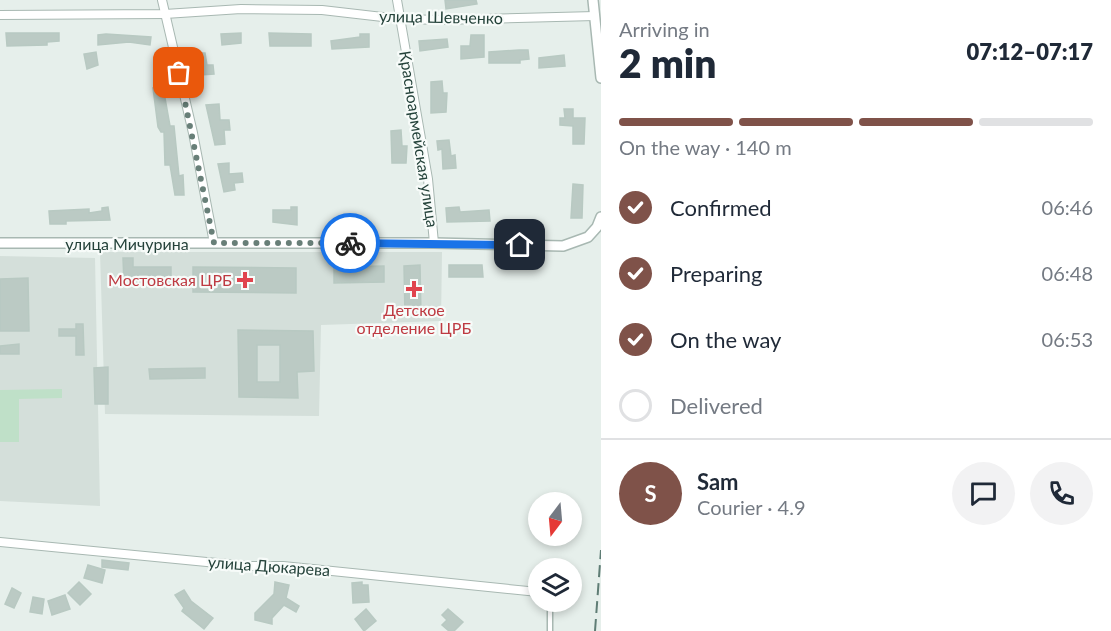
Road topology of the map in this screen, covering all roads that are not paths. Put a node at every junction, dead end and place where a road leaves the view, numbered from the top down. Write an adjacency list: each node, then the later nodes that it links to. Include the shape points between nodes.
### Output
1 (162, 0): 4 (street)
2 (397, 0): 7 (street, Красноармейская улица)
3 (593, 0): 6 (street)
4 (165, 14): 5 (street, улица Шевченко); 7 (street, улица Шевченко, via 241,9 322,10); 11 (street)
5 (0, 15)
6 (595, 16): 7 (street, улица Шевченко); 8 (street)
7 (400, 19): 12 (street, Красноармейская улица, via 427,168)
8 (601, 72)
9 (601, 217): 12 (street, улица Мичурина, via 588,237 563,246)
10 (0, 243): 11 (street, улица Мичурина)
11 (214, 243): 12 (street, улица Мичурина)
12 (434, 243)
13 (0, 542): 14 (street, улица Дюкарева)
14 (528, 591)
15 (550, 612): 16 (lane)
16 (550, 631)

